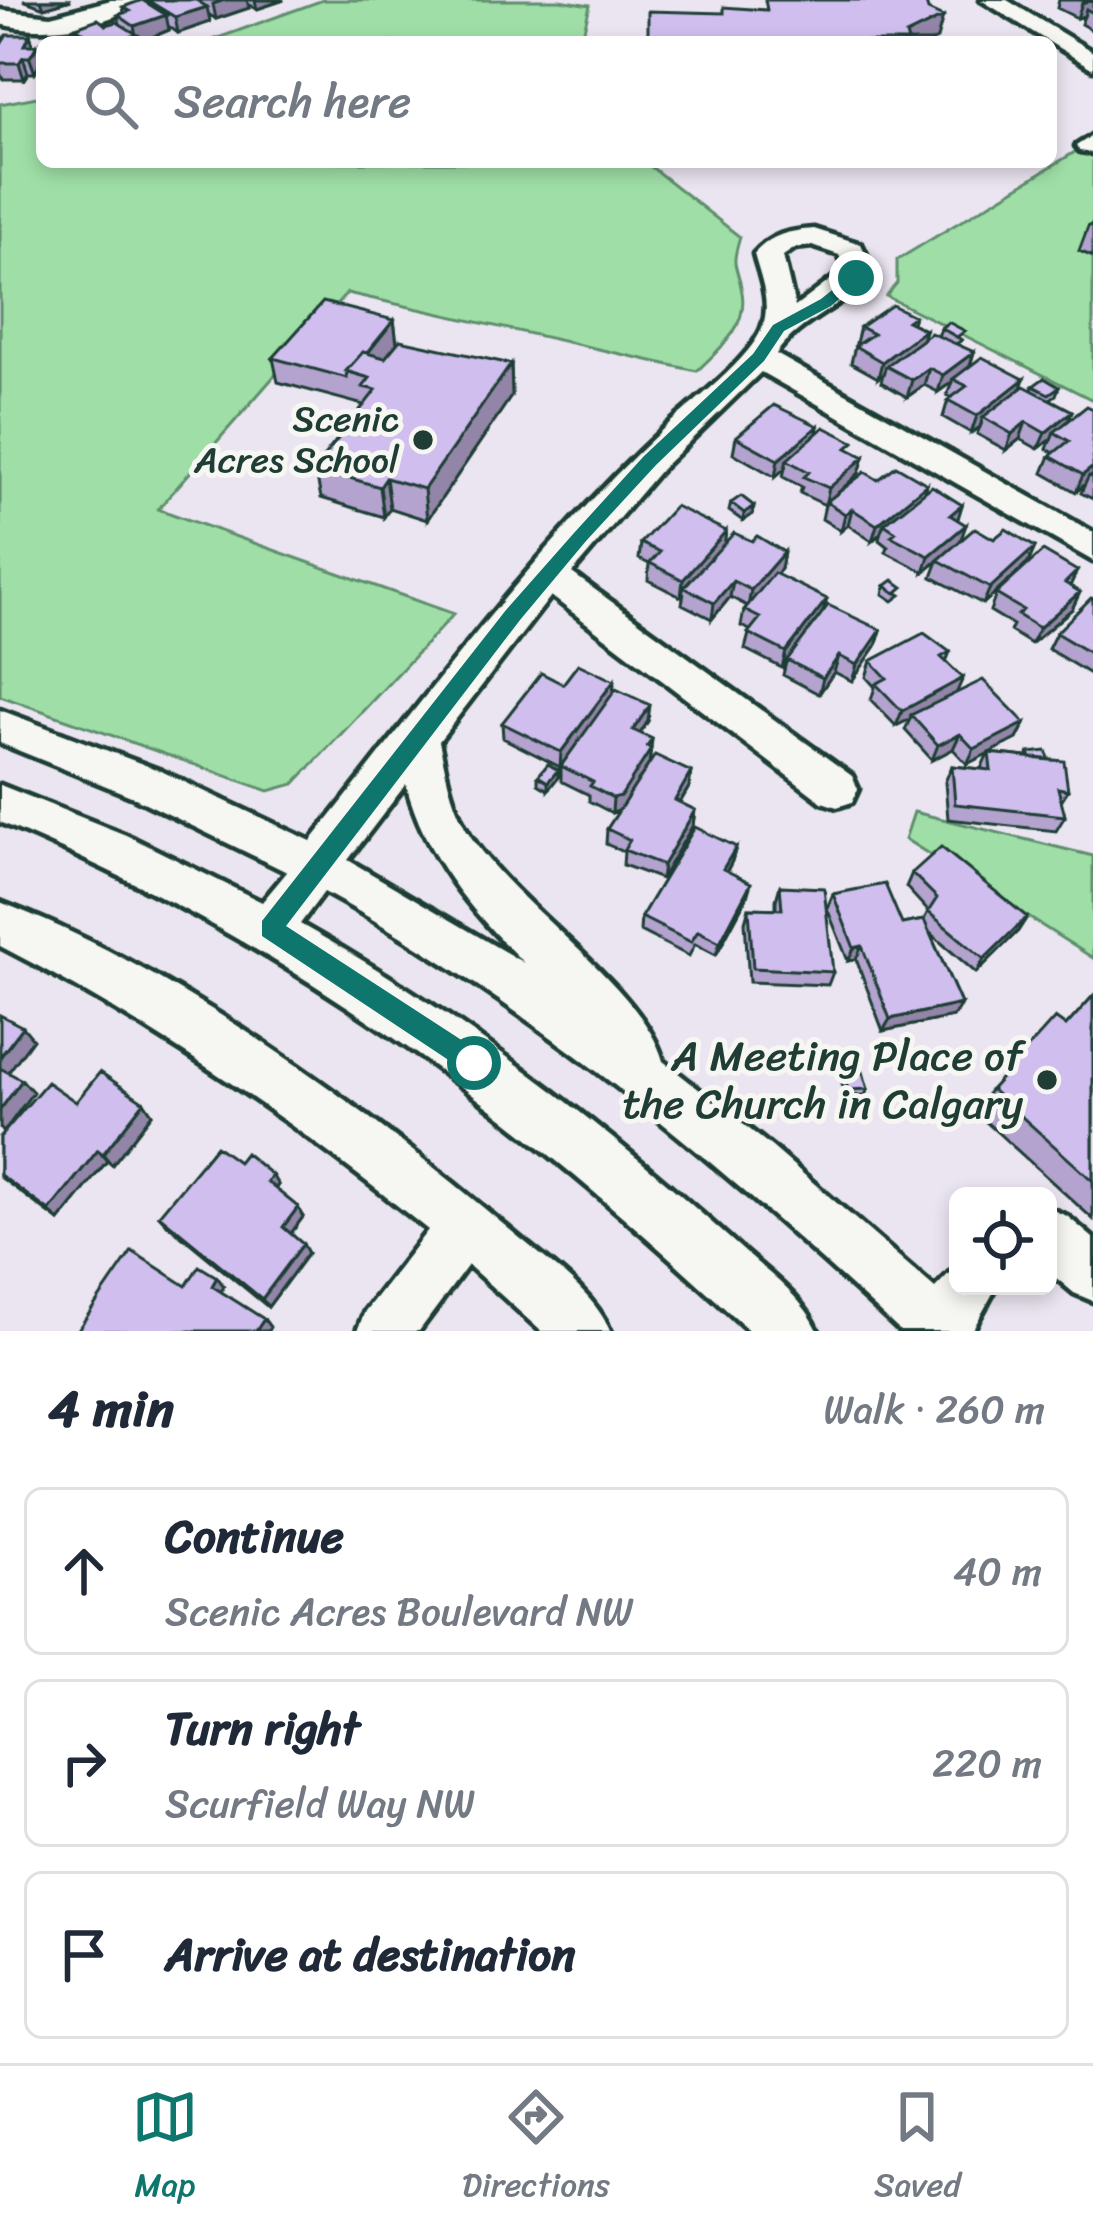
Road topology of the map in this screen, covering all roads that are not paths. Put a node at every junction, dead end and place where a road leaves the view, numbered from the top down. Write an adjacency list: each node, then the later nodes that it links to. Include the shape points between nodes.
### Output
1 (133, 0): 3 (street, via 55,24)
2 (981, 4): 4 (street); 5 (street)
3 (0, 17)
4 (1014, 36)
5 (1043, 36)
6 (1057, 43): 7 (street)
7 (1093, 62)
8 (1057, 65): 9 (street)
9 (1093, 84)
10 (1093, 548): 11 (street, via 768,343)
11 (549, 574): 13 (street); 14 (street)
12 (0, 726): 16 (street, via 169,792)
13 (418, 738): 16 (street); 19 (street, via 436,812 464,860 620,1028)
14 (837, 789)
15 (0, 803): 18 (street)
16 (320, 868): 18 (street); 19 (street, via 496,973)
17 (0, 923): 20 (street, via 223,1047)
18 (270, 928): 26 (street, via 474,1063 623,1179)
19 (654, 1085): 23 (street)
20 (464, 1226): 24 (street); 25 (street)
21 (1057, 1243): 22 (street)
22 (1093, 1274)
23 (951, 1316)
24 (579, 1330)
25 (385, 1331)
26 (790, 1331)

